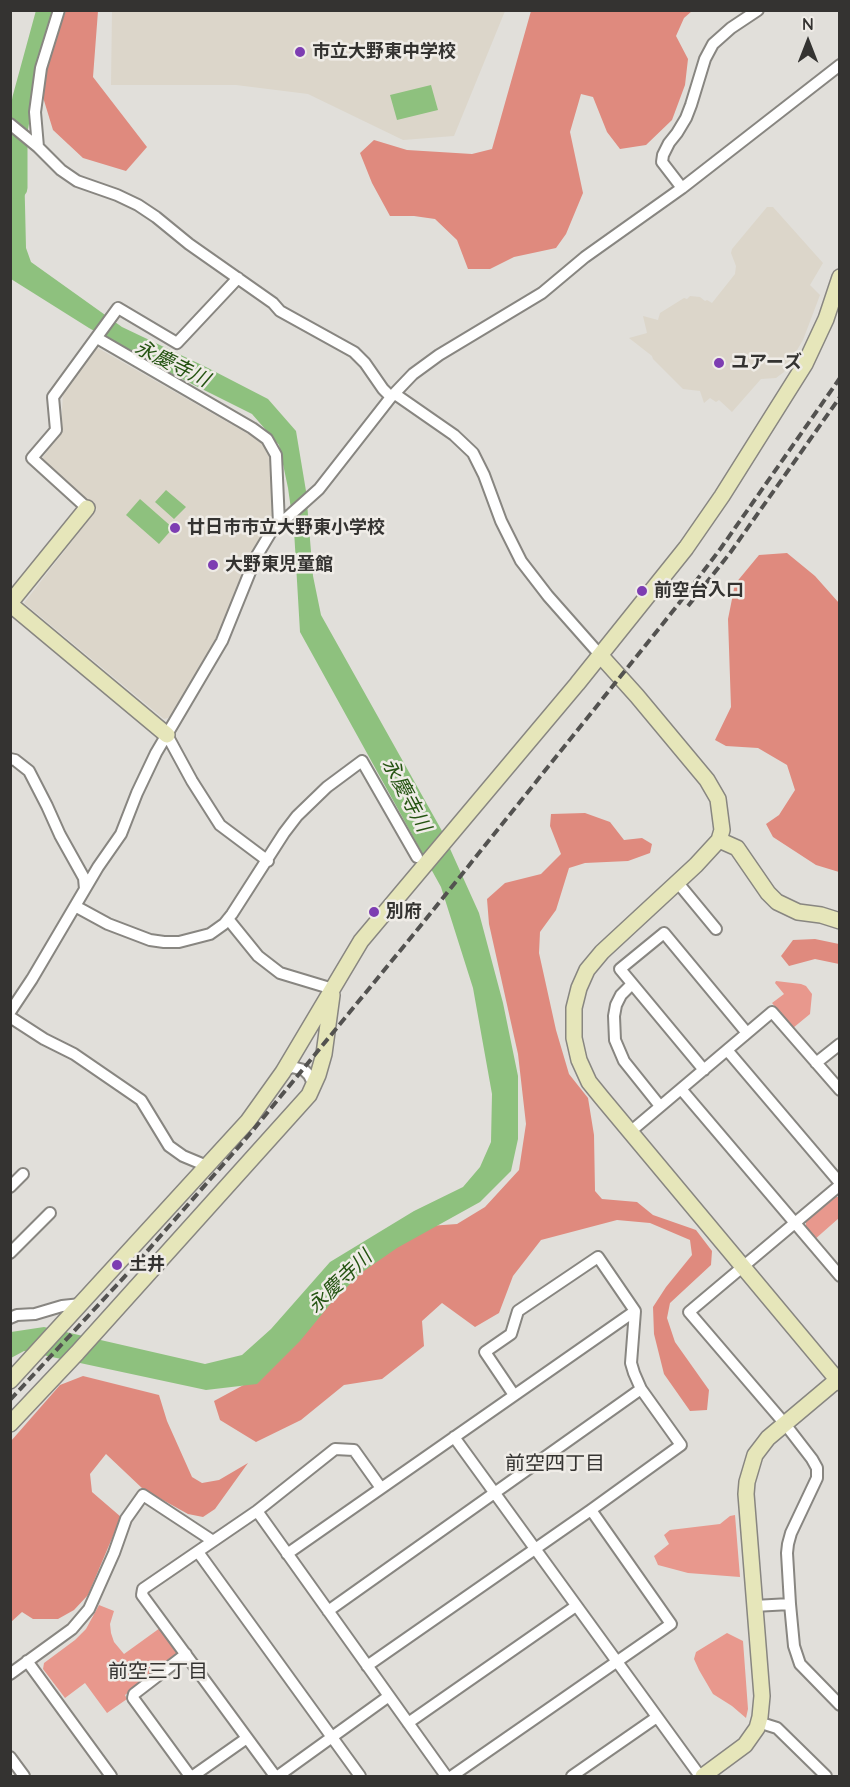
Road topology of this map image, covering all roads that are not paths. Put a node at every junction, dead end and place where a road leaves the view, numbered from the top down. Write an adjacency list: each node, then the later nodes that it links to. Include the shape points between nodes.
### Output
1 (59, 10): 5 (street, via 41,68 35,112)
2 (758, 10): 6 (street, via 713,44 686,118 663,154 662,162)
3 (840, 65): 6 (street)
4 (14, 126): 5 (street)
5 (38, 147): 7 (street, via 77,181 138,204)
6 (682, 188): 10 (street, via 534,298 426,364)
7 (238, 278): 9 (street, via 177,344 118,308); 10 (street, via 280,311 354,352)
8 (840, 278): 14 (street, via 817,342 793,385 704,522)
9 (97, 338): 11 (street, via 53,397 57,430 32,458); 12 (street, via 267,439 276,455)
10 (393, 396): 12 (street, via 324,483); 14 (street, via 454,435 473,453 521,561)
11 (87, 508): 13 (street)
12 (280, 523): 15 (street, via 262,544 222,641)
13 (10, 603): 15 (street)
14 (601, 656): 17 (street, via 713,789 720,809); 19 (street, via 452,834)
15 (167, 735): 18 (street, via 220,825); 21 (street, via 121,834)
16 (10, 759): 21 (street, via 29,771 84,878)
17 (719, 840): 20 (street); 24 (street, via 737,849 777,902 798,912)
18 (268, 861): 19 (street, via 284,833 311,801 362,761); 23 (street)
19 (419, 864): 27 (street, via 361,941)
20 (678, 883): 25 (street); 40 (street, via 594,960 576,998 573,1027 579,1060 589,1082)
21 (85, 889): 22 (street)
22 (75, 906): 23 (street, via 108,924 164,942 210,934); 28 (street)
23 (228, 919): 27 (street, via 258,956 280,973)
24 (840, 921)
25 (716, 929)
26 (632, 984): 30 (street, via 620,969 664,933); 34 (street); 39 (street, via 616,1005 615,1040 624,1061)
27 (333, 988): 35 (street); 38 (street, via 324,1054)
28 (10, 1012)
29 (10, 1017): 41 (street, via 141,1100 169,1146)
30 (747, 1033): 32 (street); 33 (street, via 772,1012)
31 (840, 1044): 33 (street)
32 (727, 1050): 34 (street); 43 (street)
33 (816, 1063): 37 (street)
34 (704, 1070): 36 (street)
35 (283, 1072): 38 (street, via 292,1067 304,1070 312,1081); 41 (street, via 248,1121)
36 (681, 1089): 39 (street); 46 (street)
37 (840, 1090)
38 (309, 1095): 57 (street)
39 (660, 1106): 40 (street)
40 (630, 1132): 48 (street)
41 (207, 1166): 50 (street)
42 (23, 1174): 44 (street)
43 (840, 1184): 46 (street)
44 (10, 1187)
45 (50, 1213): 47 (street)
46 (795, 1223): 48 (street); 49 (street)
47 (10, 1252)
48 (742, 1267): 54 (street); 58 (street, via 689,1312)
49 (840, 1276)
50 (81, 1304): 52 (street); 53 (street)
51 (635, 1311): 55 (street, via 631,1363); 56 (street); 56 (street, via 598,1257 519,1311 511,1334 484,1352)
52 (10, 1318)
53 (10, 1381)
54 (838, 1381): 58 (street)
55 (641, 1389): 61 (street); 62 (street, via 681,1445)
56 (514, 1395): 59 (street)
57 (10, 1424)
58 (785, 1424): 68 (street, via 817,1468 817,1478 790,1533); 70 (street, via 755,1455 747,1482)
59 (454, 1437): 60 (street); 61 (street)
60 (381, 1488): 63 (street, via 354,1450 335,1449); 67 (street)
61 (495, 1493): 65 (street); 71 (street)
62 (591, 1510): 65 (street); 74 (street, via 671,1624)
63 (257, 1511): 64 (street); 67 (street)
64 (213, 1541): 66 (street); 73 (street, via 143,1495 126,1519 88,1609 72,1629)
65 (535, 1548): 69 (street); 75 (street)
66 (198, 1552): 72 (street, via 143,1589 142,1594); 82 (street)
67 (287, 1554): 71 (street)
68 (790, 1604): 70 (street); 78 (street, via 800,1664)
69 (576, 1606): 74 (street); 81 (street)
70 (754, 1606): 80 (street, via 762,1696)
71 (328, 1611): 75 (street)
72 (186, 1654): 83 (street); 87 (street, via 133,1698)
73 (27, 1661): 76 (street); 86 (street)
74 (617, 1661): 79 (street); 91 (street)
75 (367, 1666): 77 (street)
76 (10, 1674)
77 (389, 1696): 81 (street); 82 (street)
78 (840, 1705)
79 (657, 1717): 92 (street); 93 (street)
80 (758, 1722): 93 (street, via 745,1745); 94 (street, via 777,1728)
81 (408, 1723): 90 (street)
82 (332, 1737): 88 (street); 89 (street)
83 (247, 1738): 87 (street); 88 (street)
84 (10, 1757): 85 (street)
85 (24, 1776)
86 (111, 1776)
87 (191, 1776)
88 (276, 1776)
89 (360, 1776)
90 (446, 1776)
91 (452, 1776)
92 (572, 1776)
93 (702, 1776)
94 (826, 1776)

